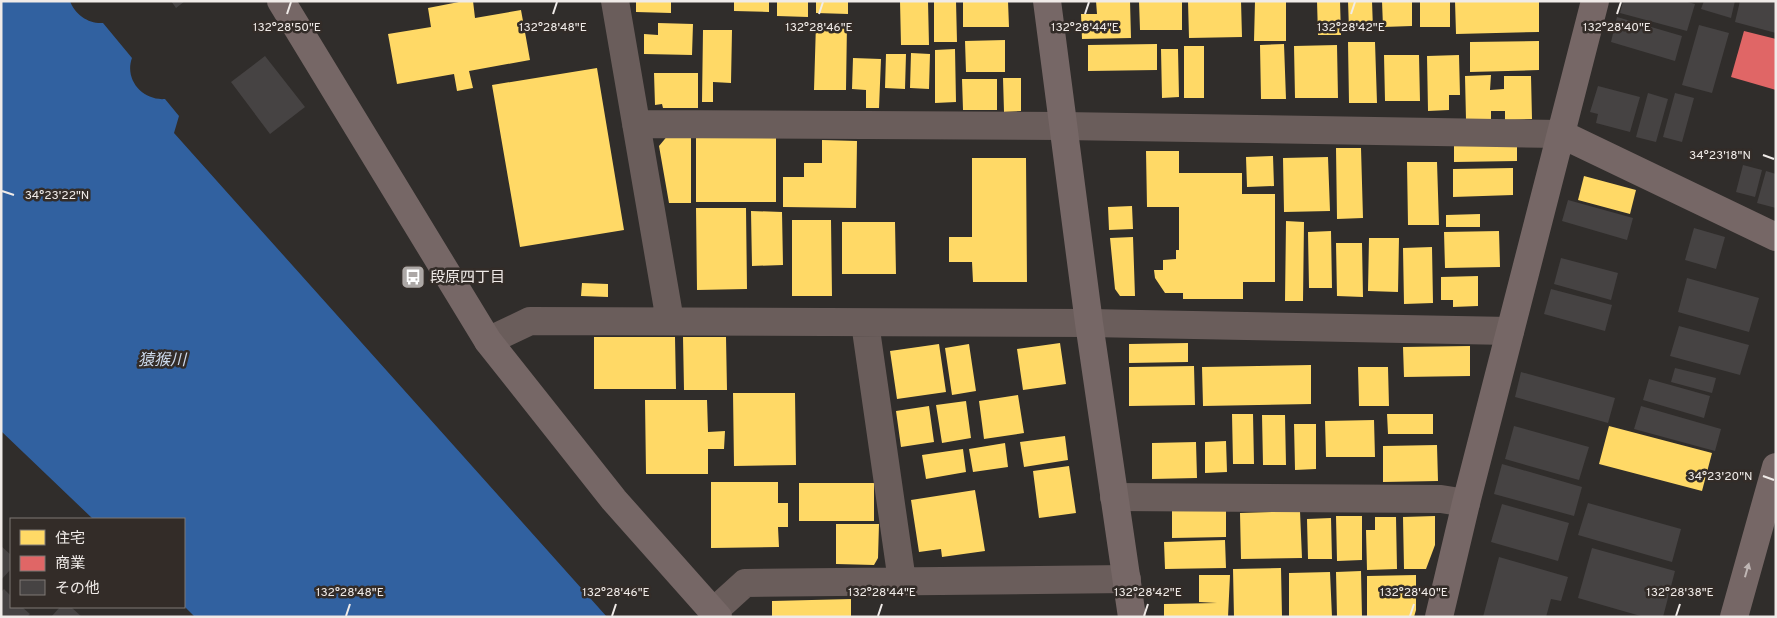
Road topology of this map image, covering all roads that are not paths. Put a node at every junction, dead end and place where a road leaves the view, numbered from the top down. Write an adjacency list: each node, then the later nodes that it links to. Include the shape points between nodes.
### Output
1 (281, 1): 13 (street)
2 (614, 1): 5 (street)
3 (1047, 1): 6 (street)
4 (1595, 1): 7 (street)
5 (636, 124): 6 (street); 9 (street)
6 (1063, 126): 7 (street); 11 (street)
7 (1561, 134): 8 (street); 12 (street)
8 (1776, 237)
9 (670, 321): 10 (street); 13 (street, via 530,321)
10 (864, 322): 11 (street); 18 (street)
11 (1089, 324): 12 (street); 15 (street)
12 (1510, 331): 16 (street)
13 (488, 341): 19 (street, via 614,500)
14 (1776, 467): 22 (street, one-way to 14)
15 (1114, 497): 16 (street, via 1440,499); 17 (street)
16 (1466, 502): 21 (street)
17 (1127, 579): 18 (street); 20 (street)
18 (902, 581): 19 (street, via 745,583)
19 (715, 614)
20 (1132, 617)
21 (1439, 617)
22 (1734, 617)

